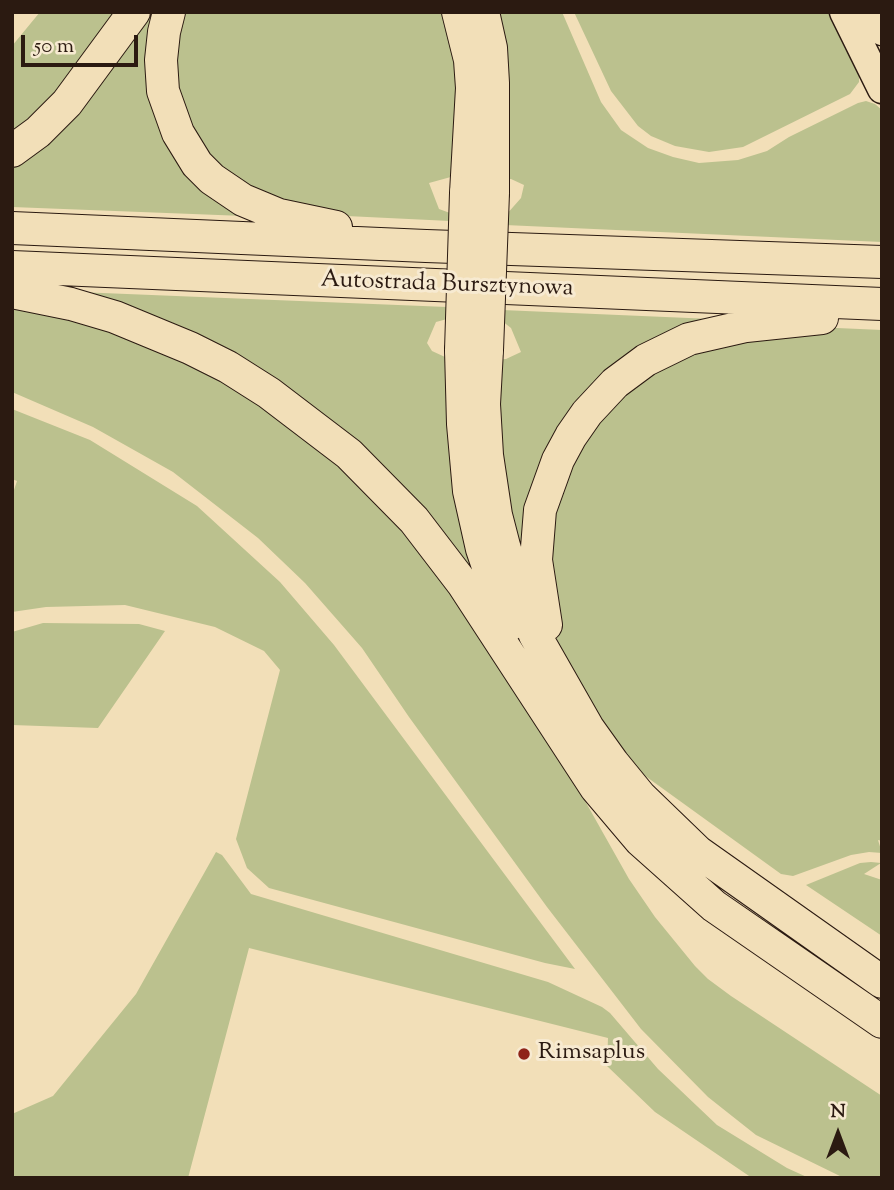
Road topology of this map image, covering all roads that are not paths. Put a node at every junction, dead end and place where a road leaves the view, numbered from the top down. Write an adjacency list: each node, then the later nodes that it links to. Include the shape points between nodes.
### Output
1 (134, 12): 9 (highway, via 66,103)
2 (169, 12): 12 (highway, via 161,60 163,91 186,148 212,179 243,200 279,215)
3 (458, 12): 10 (highway, via 470,60)
4 (483, 12): 10 (highway, via 493,83)
5 (844, 12): 8 (main road)
6 (873, 12): 7 (main road)
7 (882, 31)
8 (882, 89)
9 (12, 151)
10 (480, 193): 18 (highway, bridge, via 473,350 487,455 496,515 523,607 541,647)
11 (12, 228): 12 (highway, Autostrada Bursztynowa)
12 (426, 246): 13 (highway, Autostrada Bursztynowa)
13 (882, 262)
14 (12, 267): 16 (highway, Autostrada Bursztynowa)
15 (12, 292): 18 (highway, via 82,307 158,334 228,368 301,415 349,454 414,520)
16 (882, 304)
17 (882, 312): 18 (highway, via 746,326 689,339 646,360 615,383 586,414 552,473 540,510 536,560)
18 (549, 690): 19 (highway, via 682,838); 20 (highway, via 569,748 640,840 714,906)
19 (882, 982)
20 (882, 1022)

